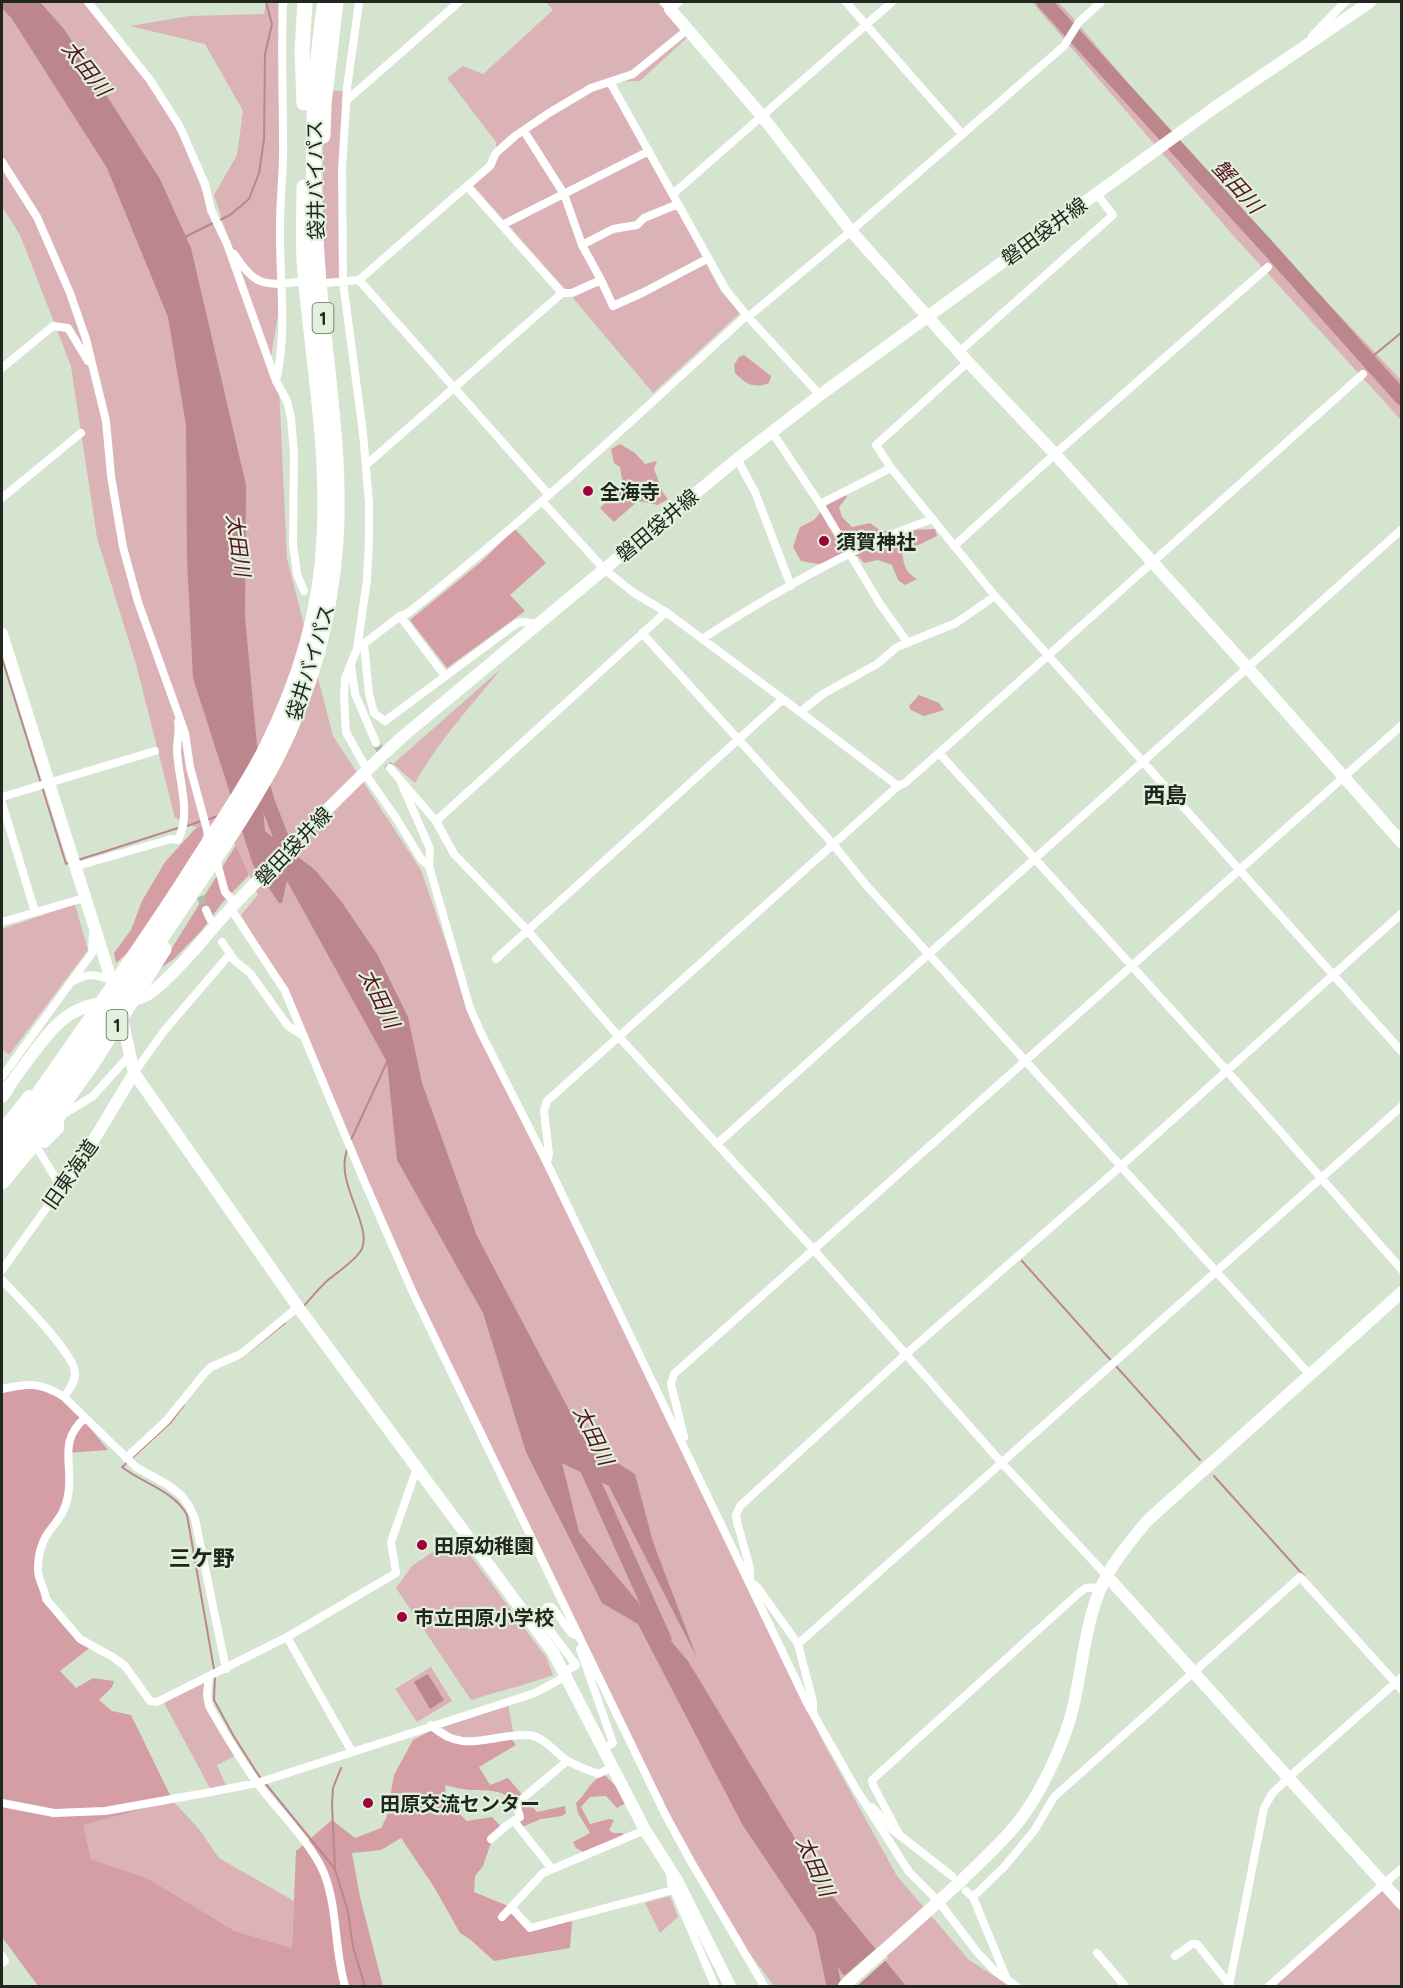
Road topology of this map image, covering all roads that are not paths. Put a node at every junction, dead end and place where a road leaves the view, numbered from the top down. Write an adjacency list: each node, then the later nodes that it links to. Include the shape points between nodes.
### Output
1 (88, 2): 33 (street, via 150,80 180,127)
2 (283, 2): 43 (street)
3 (304, 2): 20 (highway)
4 (314, 2): 20 (highway, 袋井バイパス / 1)
5 (325, 2): 37 (highway, 袋井バイパス / 1, via 313,103)
6 (336, 2): 37 (highway, via 324,104)
7 (359, 2): 19 (street)
8 (459, 2): 19 (street)
9 (846, 2): 15 (street)
10 (892, 2): 15 (street)
11 (1101, 2): 23 (street, via 1079,22 1064,46)
12 (1345, 2): 17 (street)
13 (1370, 2): 17 (street, 磐田袋井線)
14 (671, 4): 16 (street)
15 (866, 24): 21 (street); 23 (street)
16 (687, 30): 18 (street, via 633,74); 21 (street)
17 (1304, 45): 27 (street, 磐田袋井線)
18 (610, 81): 22 (street, via 549,112); 24 (street)
19 (346, 101): 41 (street)
20 (304, 103): 76 (highway, 袋井バイパス / 1, via 304,271 321,411 325,491)
21 (762, 116): 29 (street); 32 (street)
22 (524, 131): 26 (street, via 496,153 490,166); 28 (street)
23 (962, 134): 32 (street)
24 (649, 151): 28 (street); 29 (street)
25 (2, 162): 50 (street, via 37,217 70,293)
26 (467, 186): 31 (street); 38 (street)
27 (1096, 193): 46 (street, 磐田袋井線); 47 (street, via 1113,215)
28 (564, 194): 31 (street); 34 (street)
29 (673, 194): 30 (street)
30 (678, 204): 34 (street, via 637,225 613,229); 35 (street)
31 (502, 225): 44 (street)
32 (852, 231): 45 (street); 46 (street)
33 (226, 244): 43 (street, via 254,278 264,284); 52 (street)
34 (582, 245): 39 (street)
35 (707, 259): 39 (street, via 613,306); 45 (street)
36 (1268, 267): 57 (street)
37 (318, 270): 76 (highway, 袋井バイパス / 1, via 337,489 331,592)
38 (359, 280): 41 (street); 53 (street)
39 (601, 280): 44 (street, via 572,293)
40 (298, 282): 43 (street)
41 (343, 282): 42 (street); 59 (street)
42 (326, 283)
43 (282, 284): 52 (street)
44 (562, 293): 53 (street)
45 (747, 316): 54 (street); 62 (street)
46 (927, 316): 47 (street); 54 (street, 磐田袋井線)
47 (959, 352): 48 (street)
48 (968, 362): 57 (street); 60 (street, via 876,445)
49 (2, 368): 50 (street, via 52,326 68,328)
50 (95, 371): 87 (street, via 106,421 123,547 138,602)
51 (1364, 374): 68 (street)
52 (276, 381): 71 (street, via 291,418 293,544)
53 (453, 388): 59 (street); 62 (street)
54 (820, 395): 55 (street, 磐田袋井線)
55 (772, 432): 58 (street, 磐田袋井線); 63 (street)
56 (81, 433): 61 (street)
57 (1055, 454): 66 (street); 68 (street)
58 (737, 459): 69 (street, 磐田袋井線); 70 (street, via 755,492)
59 (366, 465): 81 (street, via 369,539)
60 (891, 468): 63 (street); 64 (street)
61 (2, 498)
62 (545, 498): 69 (street); 74 (street, via 451,579)
63 (820, 504): 67 (street)
64 (933, 519): 66 (street); 67 (street)
65 (1401, 529): 84 (street)
66 (954, 546): 72 (street)
67 (850, 553): 70 (street); 80 (street)
68 (1152, 562): 82 (street); 84 (street)
69 (604, 569): 73 (street); 75 (street, 磐田袋井線)
70 (791, 586): 78 (street)
71 (304, 591)
72 (995, 596): 80 (street, via 956,623); 82 (street)
73 (666, 612): 77 (street); 78 (street)
74 (400, 616): 81 (street); 85 (street)
75 (538, 624): 85 (street, via 517,623); 96 (street, 磐田袋井線)
76 (315, 633): 126 (highway, 袋井バイパス / 1, via 264,751 231,808 170,903); 146 (highway, 袋井バイパス / 1, via 294,722 242,817 92,1064 42,1134)
77 (642, 633): 90 (street); 103 (street)
78 (702, 639): 86 (street)
79 (2, 642): 99 (street)
80 (908, 643): 88 (street)
81 (361, 646): 83 (street); 85 (street, via 374,713 385,721)
82 (1048, 655): 93 (street); 94 (street)
83 (351, 665): 91 (street, via 355,694); 96 (street, via 345,678 346,732)
84 (1247, 667): 94 (street); 97 (street)
85 (445, 676)
86 (783, 699): 88 (street); 90 (street)
87 (176, 707): 108 (street, via 184,816 178,840 171,838); 111 (street, via 225,892)
88 (800, 712): 100 (street)
89 (1401, 725): 97 (street)
90 (740, 740): 105 (street); 118 (street)
91 (376, 743)
92 (155, 751): 99 (street)
93 (939, 753): 100 (street); 106 (street)
94 (1143, 760): 106 (street); 109 (street)
95 (390, 768): 98 (street)
96 (363, 773): 107 (street); 111 (street, 磐田袋井線)
97 (1343, 778): 104 (street); 109 (street)
98 (400, 780): 103 (street); 107 (street, via 430,849)
99 (48, 783): 101 (street); 108 (street)
100 (898, 786): 105 (street)
101 (2, 797)
102 (2, 803): 113 (street)
103 (436, 821): 118 (street, via 454,854)
104 (1401, 843)
105 (833, 844): 121 (street); 131 (street)
106 (1033, 859): 121 (street); 123 (street)
107 (429, 866): 144 (street, via 470,1008)
108 (74, 867): 110 (street)
109 (1239, 870): 123 (street); 124 (street)
110 (84, 897): 113 (street); 117 (street)
111 (236, 904): 127 (street, 磐田袋井線, via 151,992); 130 (street, via 276,974)
112 (206, 909): 115 (street)
113 (34, 912): 116 (street)
114 (1401, 913): 124 (street)
115 (210, 920)
116 (2, 922)
117 (94, 928): 125 (street, via 92,953); 126 (street)
118 (528, 931): 122 (street); 131 (street)
119 (222, 942): 120 (street)
120 (230, 954): 130 (street, via 250,973 288,1026); 136 (street, via 164,1031)
121 (930, 954): 134 (street); 143 (street)
122 (496, 959)
123 (1130, 966): 134 (street); 135 (street)
124 (1333, 973): 132 (street); 135 (street)
125 (73, 981): 126 (street, via 87,974); 129 (street)
126 (113, 981): 127 (street); 140 (street, via 95,1000); 142 (highway, 袋井バイパス / 1)
127 (118, 1003): 128 (street, 磐田袋井線, via 91,1004); 133 (street)
128 (72, 1012): 129 (street); 137 (street, 磐田袋井線, via 46,1034)
129 (49, 1013): 137 (street)
130 (304, 1036): 168 (street, via 414,1295)
131 (619, 1037): 143 (street); 144 (street, via 547,1101)
132 (1401, 1052)
133 (129, 1056): 136 (street); 141 (street, via 93,1096 64,1114 60,1129 45,1144)
134 (1024, 1061): 145 (street); 149 (street)
135 (1227, 1071): 145 (street); 147 (street)
136 (134, 1074): 148 (street, 旧東海道, via 99,1134); 155 (street)
137 (3, 1090)
138 (1401, 1106): 147 (street)
139 (2, 1113): 141 (street)
140 (2, 1130)
141 (32, 1138): 148 (street)
142 (2, 1144)
143 (717, 1144): 149 (street)
144 (546, 1161): 161 (street)
145 (1120, 1167): 152 (street); 156 (street)
146 (3, 1174)
147 (1321, 1177): 151 (street); 152 (street)
148 (62, 1186): 150 (street, 旧東海道)
149 (814, 1250): 156 (street); 161 (street, via 671,1378)
150 (2, 1270)
151 (1401, 1270)
152 (1216, 1272): 157 (street); 163 (street)
153 (2, 1280): 159 (street, via 40,1320 73,1365 75,1379)
154 (1401, 1292): 157 (street)
155 (298, 1307): 162 (street, via 241,1354 211,1367 166,1421); 164 (street)
156 (906, 1354): 163 (street); 165 (street, via 740,1506 736,1515)
157 (1310, 1375): 166 (street, via 1147,1521)
158 (2, 1389): 159 (street, via 32,1384)
159 (64, 1397): 160 (street)
160 (85, 1418): 162 (street); 173 (street, via 71,1433 67,1453 68,1499 62,1517 46,1537 39,1560 38,1576 46,1599 80,1639 125,1666 150,1701 157,1702)
161 (687, 1450): 165 (street)
162 (126, 1458): 170 (street, via 182,1496 195,1518)
163 (1001, 1462): 166 (street); 169 (street)
164 (417, 1468): 167 (street, via 391,1542 396,1573); 172 (street, via 553,1652)
165 (750, 1581): 169 (street); 175 (street)
166 (1104, 1581): 171 (street); 187 (street, via 1080,1592 872,1780); 195 (street, via 1087,1635 1073,1709 1050,1769 1019,1821)
167 (287, 1637): 170 (street); 178 (street)
168 (578, 1637): 172 (street, via 552,1607 547,1607 545,1624 576,1665); 177 (street, via 613,1743); 208 (street, via 667,1818)
169 (798, 1644): 175 (street)
170 (226, 1668): 173 (street)
171 (1193, 1672): 174 (street, via 1300,1577); 181 (street); 203 (street, via 1054,1797 1034,1831 1004,1867 970,1894)
172 (565, 1674): 176 (street, via 535,1693); 177 (street)
173 (209, 1676): 182 (street, via 209,1706)
174 (1399, 1682): 181 (street)
175 (813, 1714): 183 (street)
176 (432, 1725): 178 (street); 179 (street, via 456,1740 471,1743 530,1735 540,1738)
177 (603, 1749): 180 (street)
178 (352, 1752): 182 (street)
179 (567, 1761): 180 (street, via 598,1774); 185 (street, via 516,1804 520,1817)
180 (613, 1767): 186 (street)
181 (1288, 1778): 193 (street); 204 (street, via 1264,1808)
182 (257, 1783): 184 (street, via 105,1811 54,1813); 205 (street, via 323,1870 332,1895)
183 (856, 1789): 187 (street); 195 (street, via 909,1872)
184 (2, 1803)
185 (514, 1821): 188 (street); 190 (street)
186 (645, 1830): 190 (street); 191 (street)
187 (900, 1836): 192 (street)
188 (490, 1839)
189 (1401, 1868): 193 (street)
190 (552, 1869): 197 (street, via 543,1873)
191 (669, 1869): 194 (street); 207 (street)
192 (952, 1876)
193 (1383, 1884): 196 (street); 212 (street)
194 (673, 1890): 197 (street, via 530,1928); 206 (street)
195 (939, 1902): 203 (street, via 977,1952); 209 (street)
196 (1401, 1904)
197 (512, 1907): 198 (street)
198 (502, 1917)
199 (1097, 1953): 211 (street)
200 (2, 1956): 202 (street)
201 (1175, 1956): 204 (street, via 1197,1944)
202 (2, 1963)
203 (1007, 1979): 210 (street)
204 (1229, 1985)
205 (345, 1986)
206 (715, 1986)
207 (730, 1986)
208 (764, 1986)
209 (844, 1986)
210 (1016, 1986)
211 (1125, 1986)
212 (1269, 1986)

